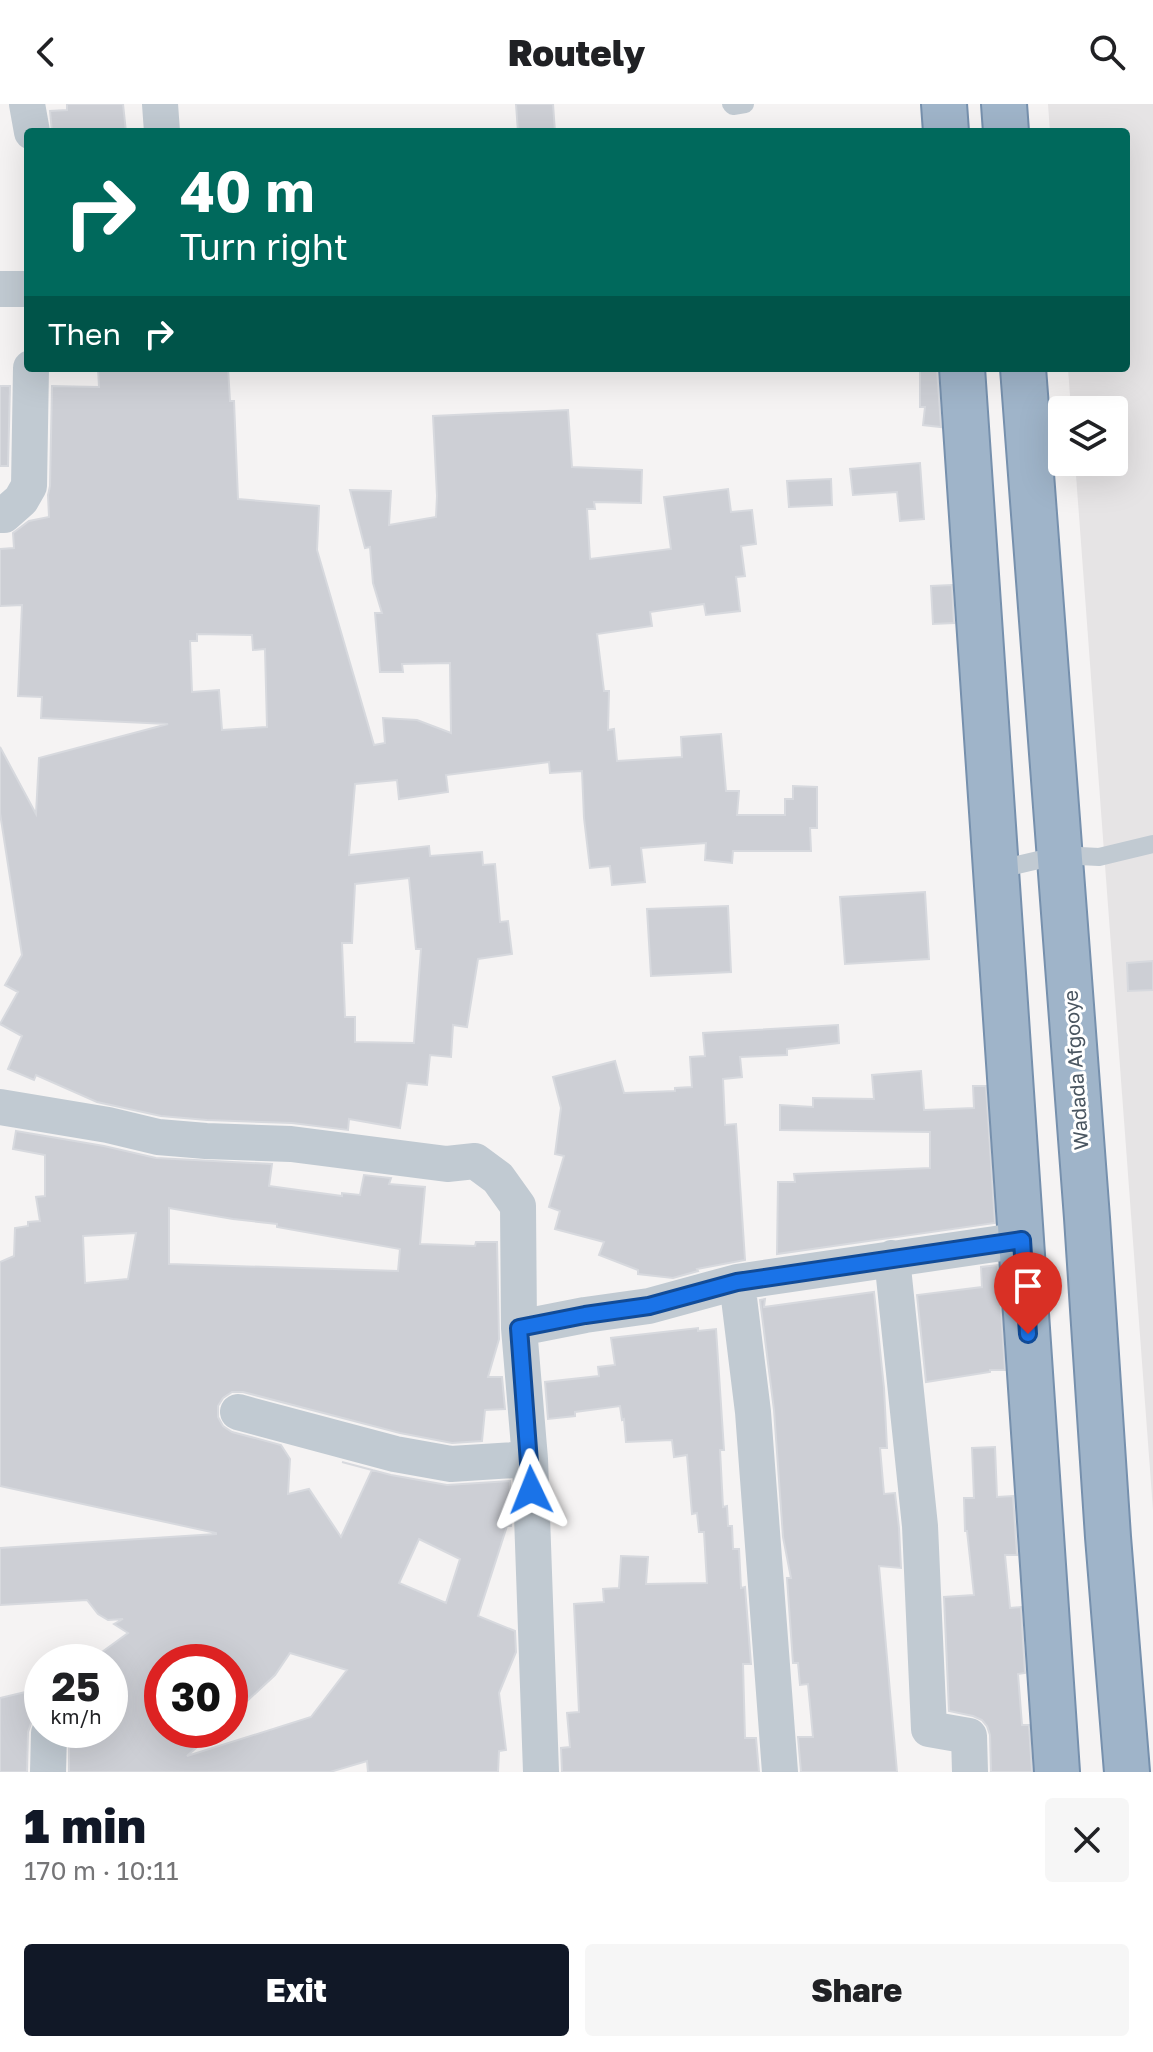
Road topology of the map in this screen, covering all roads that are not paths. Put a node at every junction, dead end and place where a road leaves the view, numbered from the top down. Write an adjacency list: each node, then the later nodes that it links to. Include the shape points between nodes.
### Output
1 (27, 104): 6 (street)
2 (160, 104): 7 (street)
3 (731, 104): 4 (lane)
4 (745, 104)
5 (1004, 104): 8 (highway)
6 (31, 128)
7 (162, 128)
8 (1006, 128)
9 (0, 289): 10 (street)
10 (24, 289)
11 (31, 372): 14 (street, via 29,486 21,500)
12 (962, 372): 17 (highway)
13 (1023, 372): 16 (highway, Wadada Afgooye)
14 (0, 515)
15 (1153, 844): 16 (lane, via 1099,857)
16 (1060, 855): 17 (lane); 31 (highway, Wadada Afgooye)
17 (995, 870): 19 (highway)
18 (0, 1107): 22 (street, via 158,1137 291,1144 447,1164 475,1161 498,1178 518,1206)
19 (1022, 1240): 20 (street); 30 (highway)
20 (892, 1258): 21 (street); 29 (street, via 920,1526 929,1729 969,1736)
21 (737, 1282): 22 (street, via 649,1306); 28 (street, via 753,1412)
22 (519, 1328): 24 (street)
23 (238, 1412): 24 (street, via 451,1464)
24 (530, 1459): 27 (street)
25 (49, 1748): 26 (street)
26 (48, 1772)
27 (541, 1772)
28 (780, 1772)
29 (970, 1772)
30 (1057, 1772)
31 (1127, 1772)

